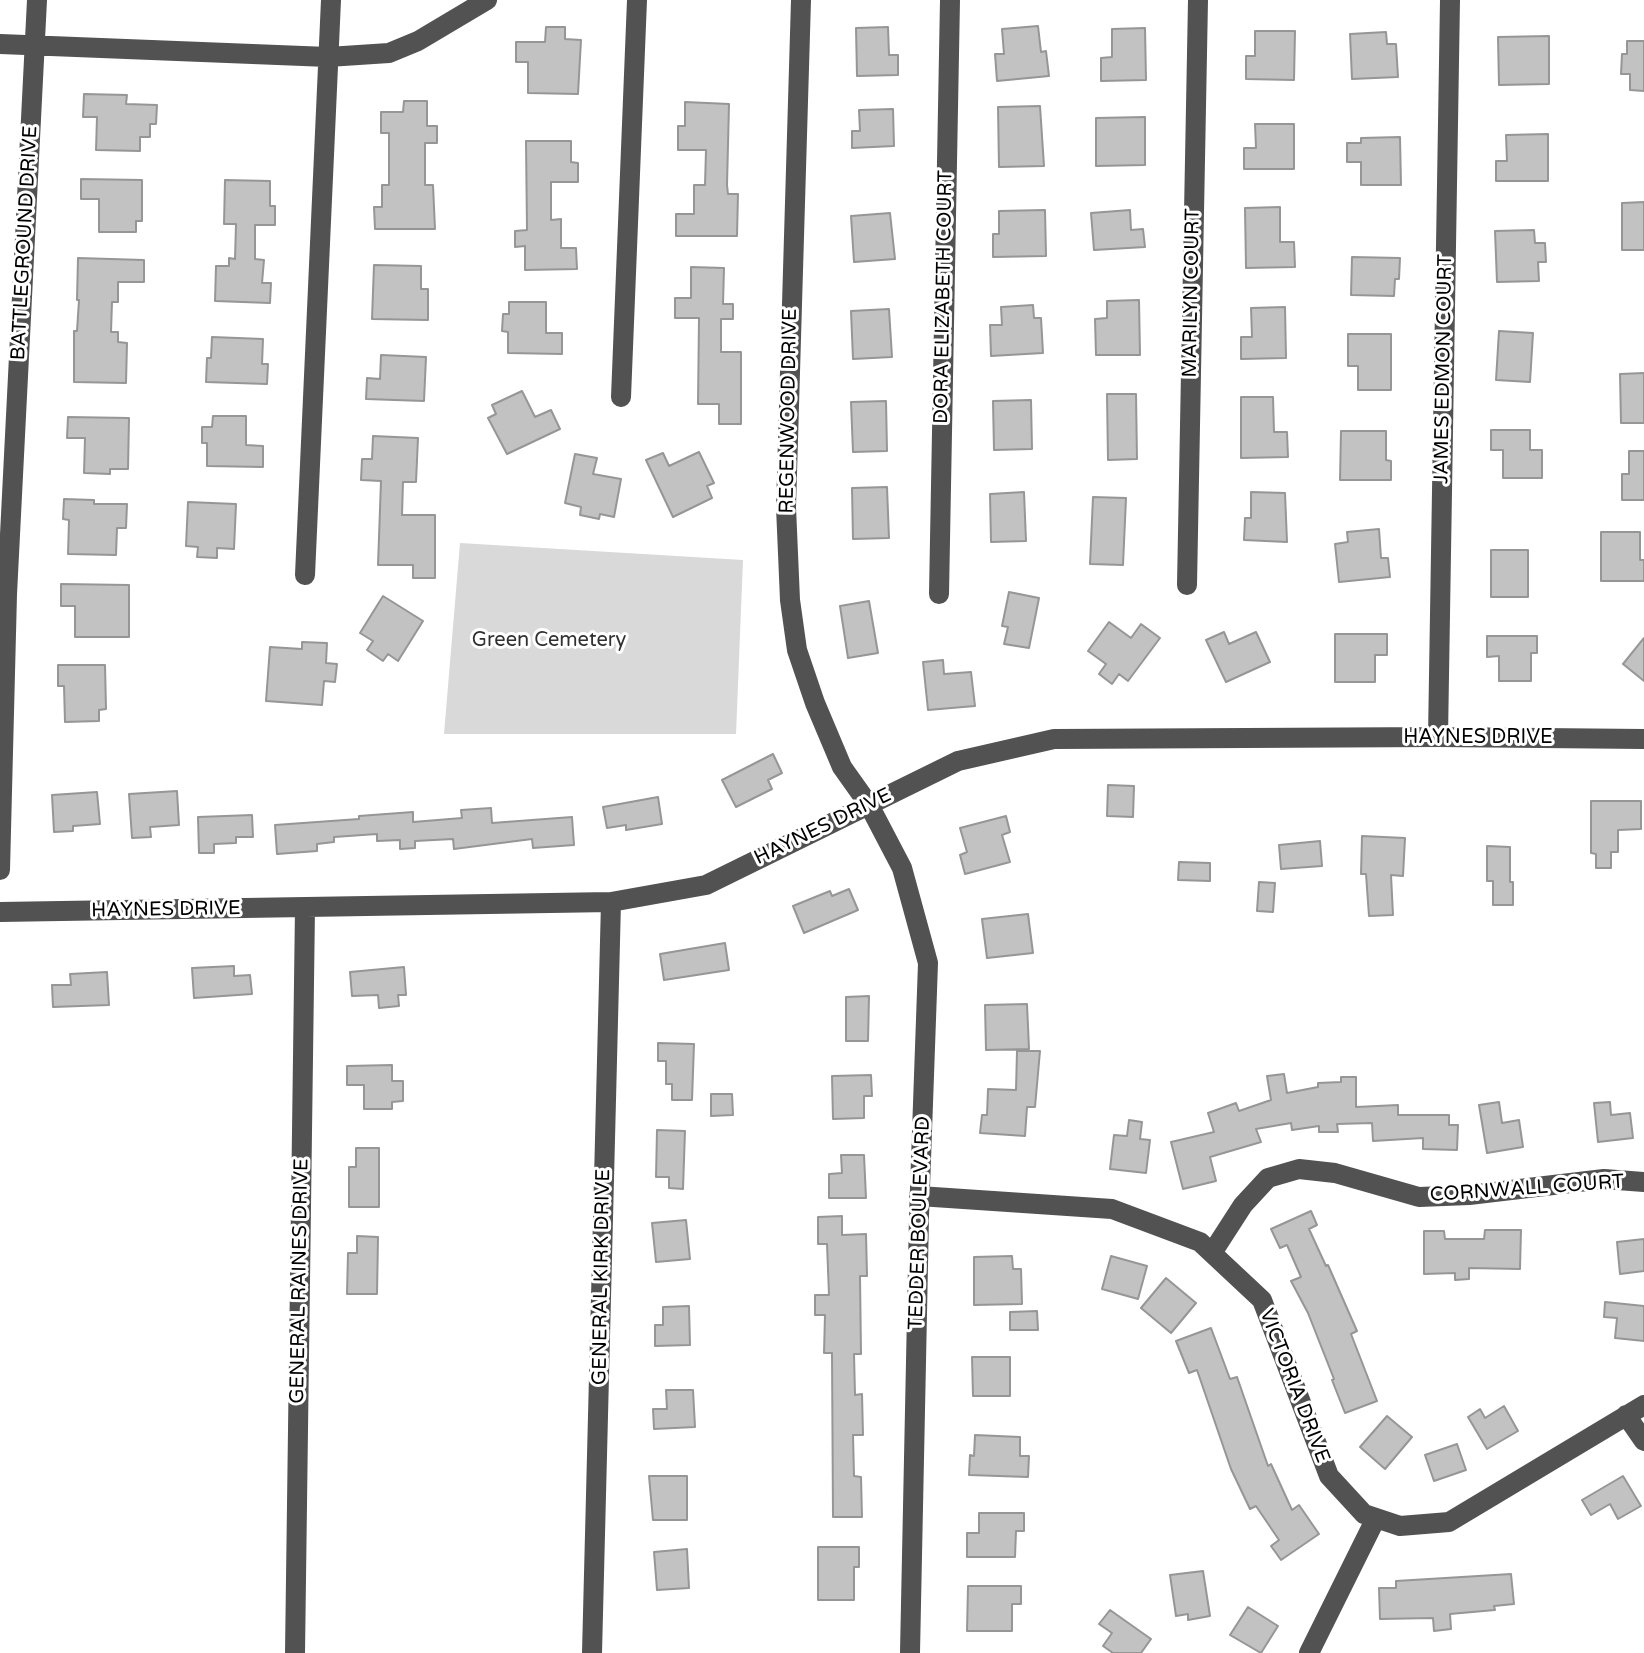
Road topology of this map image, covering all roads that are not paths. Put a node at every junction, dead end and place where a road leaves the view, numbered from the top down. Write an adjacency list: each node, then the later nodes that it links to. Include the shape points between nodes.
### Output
1 (37, 0): 10 (street, BATTLEGROUND DRIVE)
2 (331, 0): 11 (street)
3 (487, 0): 11 (street, via 389,53)
4 (637, 0): 12 (street)
5 (801, 0): 18 (street, REGENWOOD DRIVE, via 786,507 790,600 797,650 815,703 842,767)
6 (950, 0): 15 (street, DORA ELIZABETH COURT)
7 (1198, 0): 14 (street, MARILYN COURT)
8 (1450, 0): 16 (street, JAMES EDMON COURT)
9 (0, 44): 10 (street)
10 (35, 46): 11 (street); 19 (street, BATTLEGROUND DRIVE, via 7,594)
11 (328, 57): 13 (street)
12 (621, 397)
13 (305, 575)
14 (1187, 585)
15 (939, 594)
16 (1438, 737): 17 (street, HAYNES DRIVE); 18 (street, HAYNES DRIVE, via 1054,739 958,761)
17 (1644, 739)
18 (869, 805): 20 (street, HAYNES DRIVE, via 706,885); 24 (street, TEDDER BOULEVARD, via 902,868 928,963)
19 (0, 870)
20 (611, 902): 21 (street, HAYNES DRIVE); 30 (street, GENERAL KIRK DRIVE)
21 (305, 908): 22 (street, HAYNES DRIVE); 29 (street, GENERAL RAINES DRIVE)
22 (0, 912)
23 (1644, 1182): 25 (street, CORNWALL COURT, via 1604,1179 1419,1197 1335,1173 1280,1172 1243,1205)
24 (919, 1196): 25 (street, VICTORIA DRIVE, via 1112,1209 1200,1242); 31 (street, TEDDER BOULEVARD)
25 (1212, 1253): 28 (street, VICTORIA DRIVE, via 1262,1300 1329,1476 1364,1514)
26 (1635, 1410): 27 (street); 28 (street, VICTORIA DRIVE, via 1449,1522 1400,1526)
27 (1644, 1441)
28 (1376, 1518): 32 (street)
29 (295, 1653)
30 (592, 1653)
31 (910, 1653)
32 (1309, 1653)

